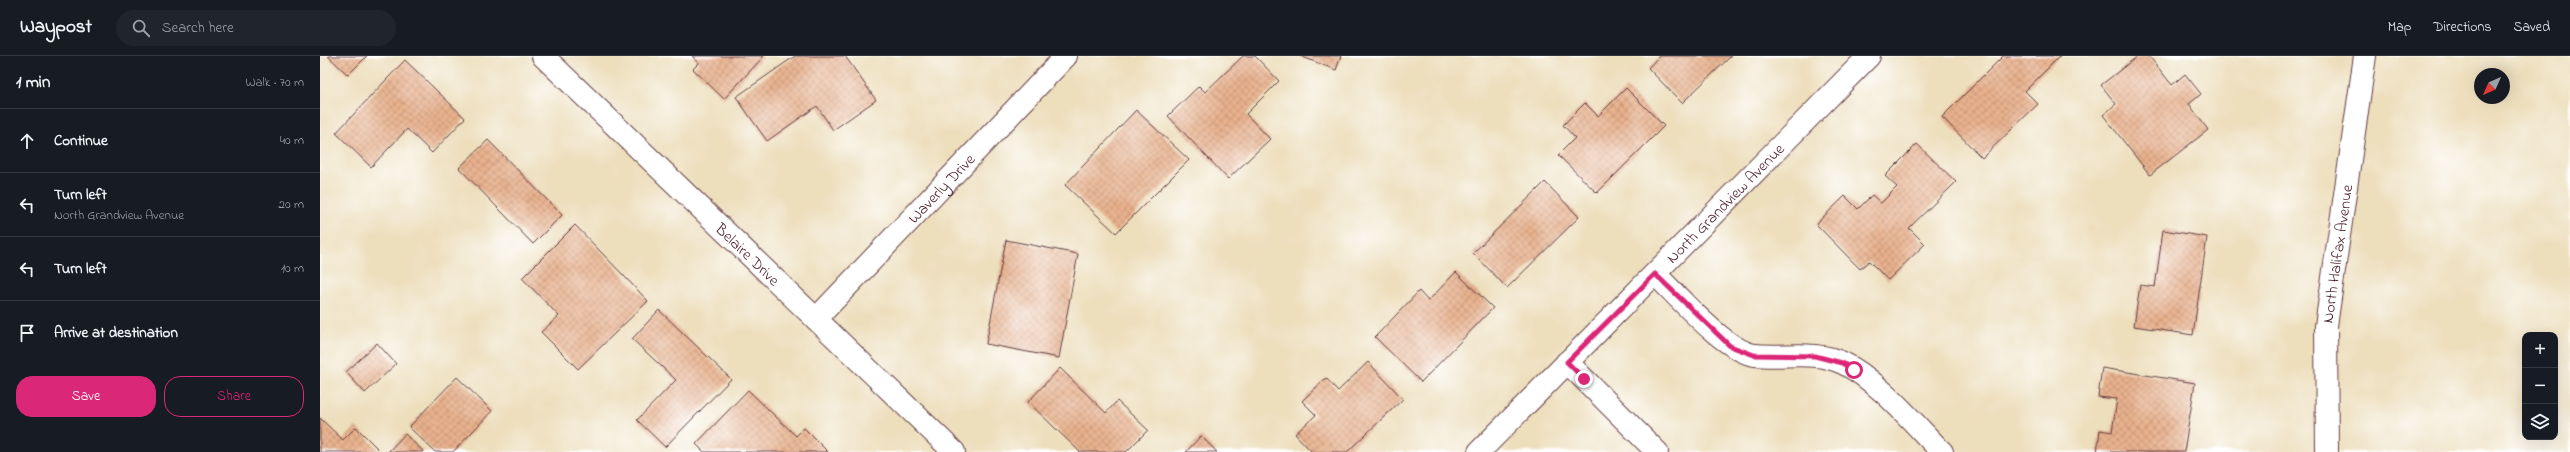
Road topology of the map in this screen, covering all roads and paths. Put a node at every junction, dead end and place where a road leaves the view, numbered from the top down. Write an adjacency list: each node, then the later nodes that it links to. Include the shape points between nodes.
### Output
1 (543, 56): 6 (street, Belaire Drive)
2 (1066, 56): 6 (street, Waverly Drive)
3 (1870, 56): 5 (street, North Grandview Avenue)
4 (2365, 56): 12 (street, North Halifax Avenue, via 2326,326)
5 (1655, 274): 7 (street, North Grandview Avenue); 11 (street, via 1730,346 1754,355 1815,356 1842,363 1865,377)
6 (816, 319): 9 (street, Belaire Drive)
7 (1567, 362): 8 (street, North Grandview Avenue); 10 (street)
8 (1482, 451)
9 (954, 452)
10 (1657, 452)
11 (1942, 452)
12 (2327, 452)

